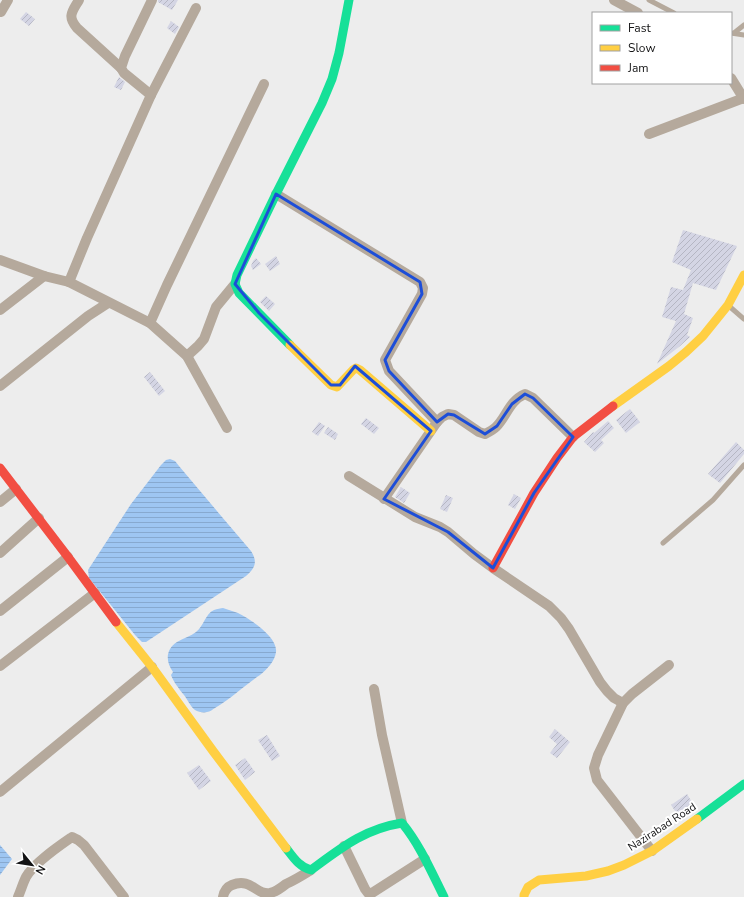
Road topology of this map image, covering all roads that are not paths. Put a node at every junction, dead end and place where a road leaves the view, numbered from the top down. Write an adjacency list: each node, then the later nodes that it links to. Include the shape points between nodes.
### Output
1 (8, 0): 8 (street)
2 (79, 0): 14 (street, via 72,13 72,22)
3 (152, 0): 14 (street, via 124,56)
4 (349, 0): 20 (street, via 332,79)
5 (614, 0): 9 (street)
6 (649, 0): 10 (lane)
7 (196, 8): 17 (street)
8 (1, 12)
9 (636, 12)
10 (672, 12)
11 (744, 25): 12 (lane)
12 (733, 33): 13 (lane)
13 (744, 35)
14 (121, 68): 17 (street)
15 (732, 80): 18 (street)
16 (264, 84): 30 (street)
17 (151, 95): 24 (street, via 86,238)
18 (744, 98): 19 (street)
19 (649, 134)
20 (276, 194): 25 (street); 33 (street, via 420,282 422,294 385,360 389,371)
21 (0, 260): 23 (street)
22 (744, 275): 27 (street)
23 (44, 276): 24 (street); 28 (street)
24 (69, 282): 26 (street)
25 (235, 284): 31 (street, via 216,307 204,339); 35 (street, via 239,293 331,385 340,385 356,368)
26 (108, 303): 30 (street); 32 (street)
27 (728, 305): 29 (lane); 36 (street, via 703,336 680,357)
28 (0, 310)
29 (744, 319)
30 (150, 323): 31 (street)
31 (187, 356): 34 (street)
32 (0, 386)
33 (437, 422): 35 (street); 36 (street, via 448,414 454,415 485,434 497,426 512,404 525,394)
34 (227, 428)
35 (431, 431): 41 (street)
36 (573, 437): 47 (street, via 534,493)
37 (744, 465): 44 (lane, via 713,500)
38 (0, 468): 40 (street)
39 (349, 476): 41 (street)
40 (16, 489): 42 (street); 43 (street)
41 (384, 498): 47 (street, via 415,517 448,532)
42 (0, 502)
43 (39, 518): 45 (street); 46 (street)
44 (663, 543)
45 (0, 553)
46 (68, 557): 48 (street); 49 (street)
47 (493, 568): 54 (street, via 549,606 561,618 600,682 614,698)
48 (95, 593): 51 (street); 52 (street)
49 (0, 611)
50 (669, 665): 54 (street)
51 (0, 666)
52 (152, 667): 56 (street); 61 (street, via 294,859 306,870)
53 (374, 690): 57 (street)
54 (624, 703): 59 (street, via 594,768 597,780)
55 (744, 784): 59 (street, Nazirabad Road)
56 (0, 792)
57 (402, 823): 58 (street, via 378,828); 60 (street, via 416,840)
58 (344, 846): 60 (street, via 365,889 372,894); 61 (street)
59 (652, 850): 66 (street, Nazirabad Road, via 608,871 586,876 539,880 528,887)
60 (425, 859): 65 (street)
61 (311, 870): 64 (street, via 268,894 245,883 238,883 229,886)
62 (18, 897): 63 (street, via 31,869 72,837 84,845)
63 (124, 897)
64 (223, 897)
65 (444, 897)
66 (524, 897)

